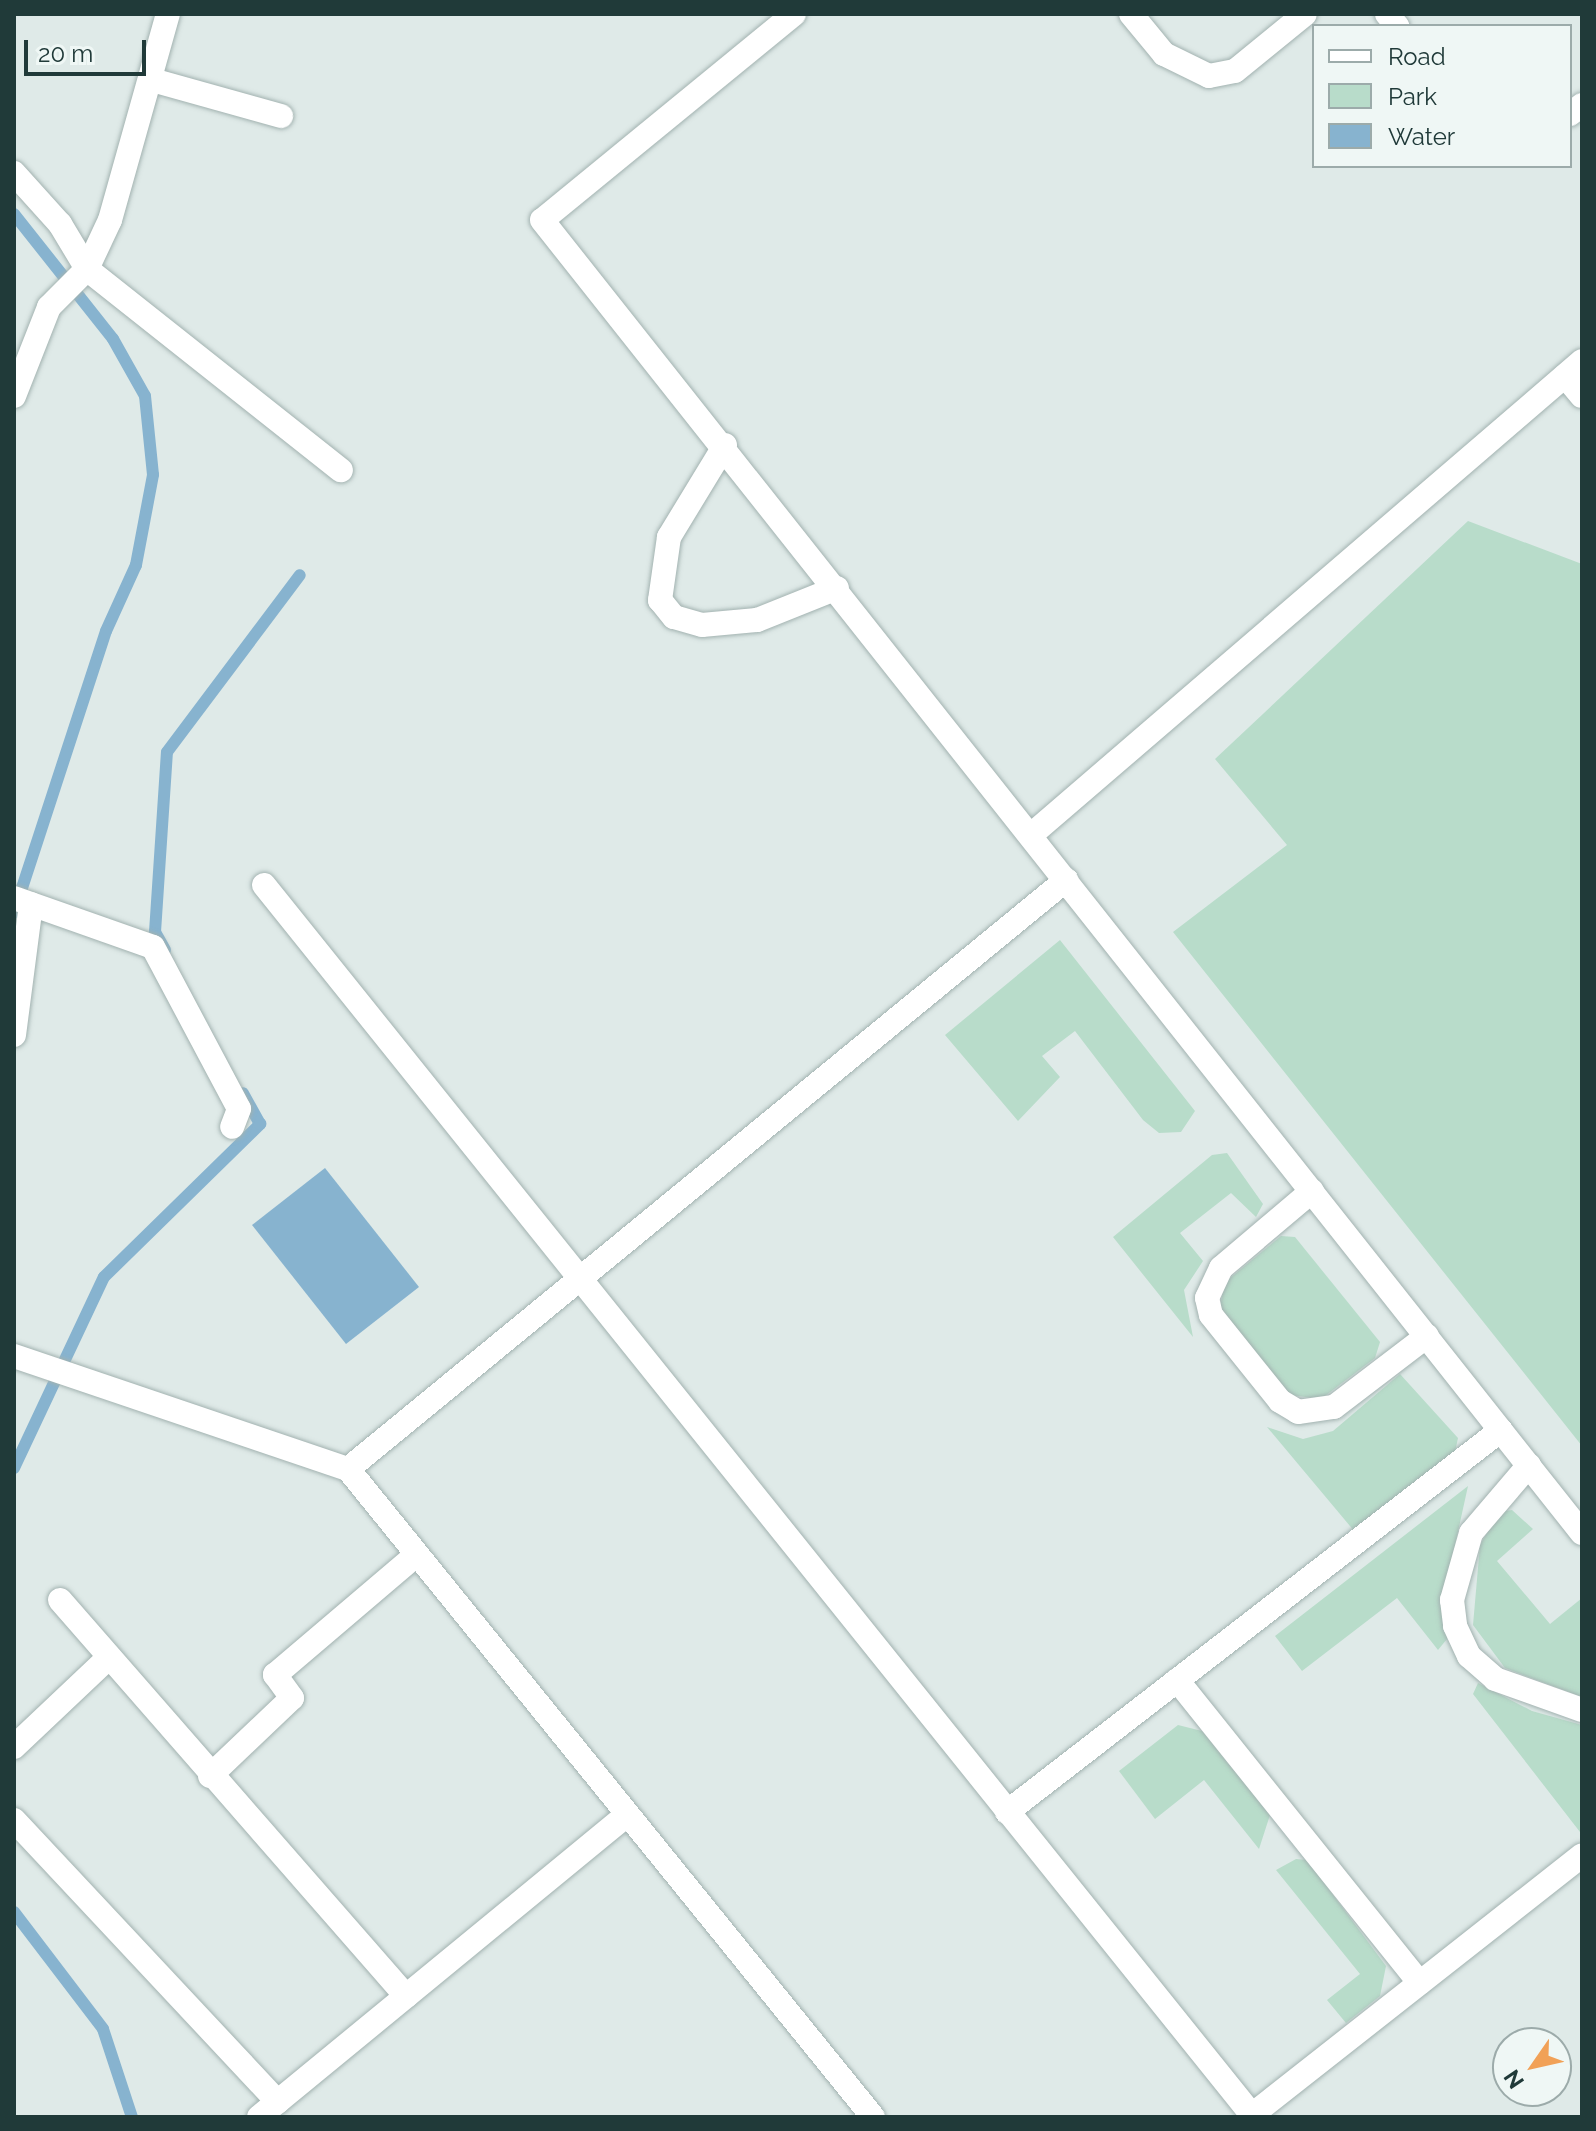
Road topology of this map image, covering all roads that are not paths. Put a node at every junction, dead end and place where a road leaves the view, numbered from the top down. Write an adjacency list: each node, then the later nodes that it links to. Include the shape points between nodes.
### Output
1 (168, 14): 5 (street)
2 (794, 14): 12 (street, via 542,220)
3 (1131, 14): 4 (street, via 1164,54 1209,76 1235,71)
4 (1305, 14)
5 (152, 80): 6 (street); 8 (street, via 110,220)
6 (281, 116)
7 (14, 173): 8 (street, via 60,224)
8 (87, 269): 10 (street, via 49,307); 13 (street)
9 (1574, 368): 11 (street); 15 (street)
10 (14, 396)
11 (1582, 396)
12 (725, 445): 14 (street); 14 (street, via 669,537 660,600 674,617 702,625 757,620)
13 (341, 470)
14 (837, 588): 15 (street)
15 (1031, 835): 16 (street)
16 (1066, 880): 21 (street); 22 (street)
17 (264, 885): 22 (street)
18 (23, 901): 19 (street); 20 (street, via 153,947 239,1109)
19 (14, 1035)
20 (232, 1127)
21 (1312, 1191): 23 (street); 23 (street, via 1212,1280 1207,1298 1221,1327 1280,1401 1319,1414)
22 (583, 1276): 27 (street); 36 (street)
23 (1427, 1336): 25 (street)
24 (14, 1356): 27 (street)
25 (1501, 1430): 26 (street); 32 (street)
26 (1529, 1465): 28 (street); 33 (street, via 1471,1533 1458,1568 1455,1626 1469,1656 1495,1679)
27 (348, 1469): 29 (street)
28 (1582, 1533)
29 (416, 1555): 35 (street, via 275,1675 292,1698); 37 (street)
30 (60, 1600): 31 (street)
31 (106, 1660): 34 (street); 35 (street)
32 (1177, 1680): 36 (street); 40 (street)
33 (1582, 1710)
34 (14, 1747)
35 (210, 1776): 41 (street)
36 (1007, 1812): 40 (street, via 1252,2115)
37 (625, 1816): 41 (street); 43 (street)
38 (14, 1820): 42 (street)
39 (1582, 1855): 40 (street)
40 (1420, 1983)
41 (406, 1996): 42 (street)
42 (268, 2109)
43 (873, 2117)

